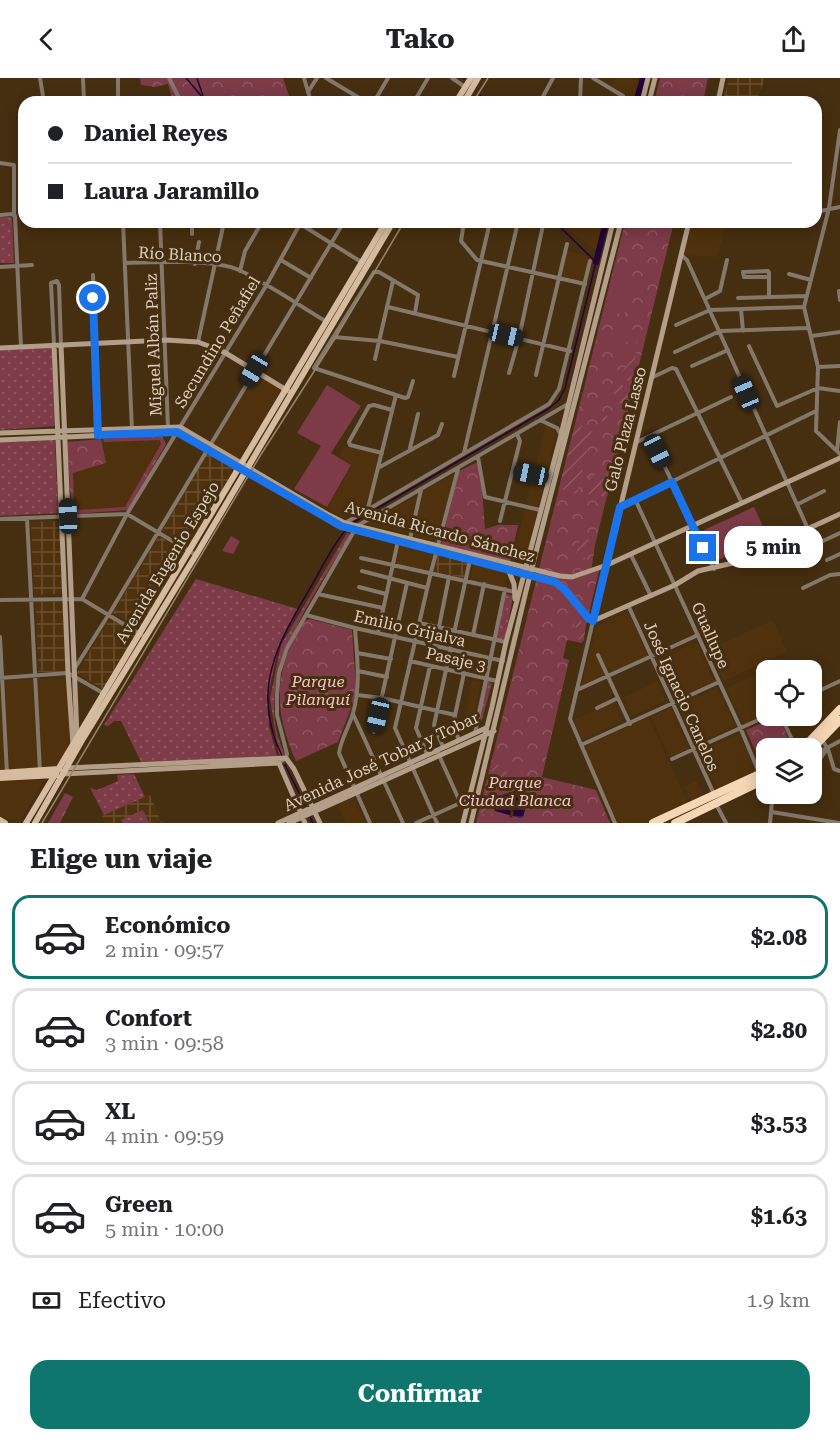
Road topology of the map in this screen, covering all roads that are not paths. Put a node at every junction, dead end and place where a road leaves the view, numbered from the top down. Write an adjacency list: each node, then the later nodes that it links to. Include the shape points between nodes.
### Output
1 (40, 78): 21 (street)
2 (118, 78): 23 (street)
3 (169, 78): 24 (street)
4 (304, 78): 20 (street)
5 (317, 78): 20 (street)
6 (326, 78): 26 (street)
7 (388, 78): 27 (street)
8 (428, 78): 28 (street)
9 (452, 78): 19 (street)
10 (471, 78): 19 (main road)
11 (478, 78): 30 (main road)
12 (553, 78): 31 (street)
13 (581, 78): 32 (street)
14 (593, 78): 33 (street)
15 (648, 78): 34 (main road)
16 (655, 78): 35 (main road)
17 (723, 78): 36 (main road)
18 (83, 80): 22 (street)
19 (465, 87): 29 (main road)
20 (308, 93): 25 (street)
21 (43, 96)
22 (84, 96)
23 (118, 96)
24 (178, 96)
25 (309, 96)
26 (356, 96)
27 (378, 96)
28 (418, 96)
29 (460, 96)
30 (468, 96)
31 (543, 96)
32 (580, 96)
33 (623, 96)
34 (644, 96)
35 (650, 96)
36 (719, 96)
37 (840, 130): 40 (street)
38 (0, 164): 43 (street, via 14,165)
39 (840, 207): 40 (street)
40 (829, 208): 41 (street); 86 (street)
41 (822, 210)
42 (0, 214): 43 (street)
43 (12, 214): 74 (street)
44 (123, 228): 71 (street)
45 (160, 228): 70 (street, Miguel Albán Paliz)
46 (192, 228): 61 (street)
47 (223, 228): 75 (street)
48 (258, 228): 79 (street, via 245,251)
49 (297, 228): 66 (street, Secundino Peñafiel)
50 (308, 228): 63 (street)
51 (340, 228): 63 (street)
52 (383, 228): 73 (main road, Avenida Eugenio Espejo)
53 (389, 228): 73 (main road, Avenida Eugenio Espejo)
54 (463, 228): 68 (street, via 461,241)
55 (488, 228): 68 (street)
56 (517, 228): 78 (street)
57 (542, 228): 80 (street)
58 (612, 228): 144 (main road)
59 (619, 228): 181 (main road)
60 (688, 228): 65 (main road, Galo Plaza Lasso)
61 (192, 234)
62 (199, 242): 72 (street)
63 (331, 243): 73 (street); 84 (street)
64 (567, 244): 85 (street)
65 (681, 255): 94 (street); 137 (main road, Galo Plaza Lasso)
66 (280, 260): 84 (street); 89 (street, Secundino Peñafiel)
67 (727, 260): 94 (street, via 720,291)
68 (480, 261): 78 (street); 103 (street)
69 (590, 261): 88 (street)
70 (162, 262): 71 (street, Río Blanco); 72 (street, Río Blanco); 113 (street, Miguel Albán Paliz)
71 (125, 263): 115 (street)
72 (195, 264): 75 (street, Río Blanco)
73 (365, 264): 102 (main road, Avenida Eugenio Espejo); 131 (main road, Avenida Eugenio Espejo)
74 (17, 265): 76 (street); 77 (street); 121 (street)
75 (215, 265): 79 (street, Río Blanco); 116 (street)
76 (32, 266)
77 (0, 267)
78 (507, 267): 80 (street); 108 (street)
79 (240, 271): 89 (street, Río Blanco)
80 (533, 272): 85 (street); 112 (street)
81 (789, 274): 86 (street)
82 (93, 275): 117 (street)
83 (769, 277): 83 (street, via 744,277 743,272 767,270); 92 (street)
84 (311, 278): 96 (street)
85 (560, 279): 88 (street); 119 (street)
86 (811, 280): 91 (street)
87 (393, 281): 97 (street); 101 (street, via 418,295); 111 (street, via 374,272)
88 (585, 284): 124 (street)
89 (266, 286): 96 (street, Río Blanco); 125 (street, Secundino Peñafiel)
90 (839, 291): 95 (street)
91 (807, 296): 92 (street); 98 (street)
92 (769, 297): 93 (street)
93 (738, 298)
94 (705, 299): 100 (street)
95 (840, 300)
96 (296, 303): 102 (street, Río Blanco); 133 (street)
97 (388, 307): 101 (street); 114 (street)
98 (804, 307): 99 (street); 105 (street)
99 (741, 309): 100 (street); 107 (street)
100 (710, 310): 104 (street); 106 (street)
101 (415, 313): 103 (street)
102 (327, 322): 140 (main road, Avenida Eugenio Espejo)
103 (465, 325): 108 (street); 127 (street)
104 (676, 325)
105 (808, 328): 107 (street); 110 (street)
106 (720, 331): 107 (street); 123 (street); 126 (street)
107 (743, 331)
108 (492, 332): 112 (street); 167 (street)
109 (840, 332): 110 (street)
110 (812, 336): 132 (street)
111 (334, 337): 114 (street); 131 (street)
112 (519, 338): 119 (street); 134 (street)
113 (166, 339): 115 (main road); 116 (main road); 152 (street, Miguel Albán Paliz)
114 (380, 341): 127 (street); 128 (street)
115 (129, 342): 117 (main road); 154 (street)
116 (198, 342): 125 (main road)
117 (95, 344): 118 (main road); 155 (street)
118 (58, 345): 118 (street, via 59,285 55,281 51,283); 121 (main road); 157 (main road)
119 (545, 345): 124 (street); 135 (street)
120 (749, 346): 139 (street, via 777,406)
121 (21, 347): 122 (main road)
122 (0, 348)
123 (728, 350): 129 (street); 160 (street)
124 (570, 351): 167 (street, via 559,389 549,404)
125 (224, 352): 133 (main road); 153 (street, Secundino Peñafiel)
126 (675, 352)
127 (458, 357): 136 (street)
128 (375, 359)
129 (692, 366)
130 (840, 366): 132 (street)
131 (311, 367): 140 (main road, Avenida Eugenio Espejo); 142 (street)
132 (818, 367): 139 (street)
133 (254, 370): 140 (main road); 164 (street)
134 (509, 373)
135 (536, 375)
136 (453, 376)
137 (651, 378): 147 (street, via 675,368); 163 (main road, Galo Plaza Lasso)
138 (413, 381): 142 (street, via 408,397)
139 (818, 388): 141 (street); 146 (street)
140 (288, 391): 171 (main road, Avenida Eugenio Espejo)
141 (840, 391)
142 (396, 395): 145 (street)
143 (731, 397): 147 (street)
144 (568, 404): 149 (street); 159 (main road)
145 (392, 410): 166 (street); 166 (street, via 369,406 349,442)
146 (816, 411): 160 (street); 168 (street, via 816,431)
147 (697, 413): 161 (street); 170 (street)
148 (418, 414): 165 (street)
149 (542, 420): 158 (street); 159 (street, via 557,428)
150 (840, 422): 168 (street)
151 (442, 424): 165 (street, via 438,435)
152 (168, 429): 153 (main road, Avenida Ricardo Sánchez); 154 (main road, Avenida Ricardo Sánchez)
153 (179, 429): 164 (main road, Avenida Ricardo Sánchez); 189 (street, Secundino Peñafiel)
154 (132, 431): 155 (main road, Avenida Ricardo Sánchez)
155 (98, 432): 157 (main road, Avenida Ricardo Sánchez)
156 (0, 433): 157 (main road, Avenida Ricardo Sánchez)
157 (61, 434): 162 (main road, Avenida Ricardo Sánchez); 191 (main road)
158 (517, 434): 169 (street); 174 (street, via 521,439)
159 (561, 435): 175 (main road)
160 (765, 435): 170 (street); 177 (street)
161 (650, 436): 163 (street); 176 (street)
162 (0, 440)
163 (636, 442): 186 (main road, Galo Plaza Lasso)
164 (208, 446): 171 (main road, Avenida Ricardo Sánchez); 199 (street)
165 (410, 449): 172 (street)
166 (382, 453): 172 (street)
167 (464, 454): 187 (street)
168 (839, 454): 177 (main road, Avenida Ricardo Sánchez)
169 (478, 457): 173 (street); 183 (street, via 485,497)
170 (721, 458): 176 (street); 184 (street)
171 (243, 467): 195 (main road, Avenida Ricardo Sánchez); 207 (main road, Avenida Eugenio Espejo)
172 (378, 468): 187 (street)
173 (458, 468): 178 (street); 205 (street)
174 (514, 470): 175 (street); 183 (street)
175 (549, 478): 180 (main road)
176 (672, 482): 182 (street); 196 (street)
177 (789, 483): 184 (main road, Avenida Ricardo Sánchez); 185 (street)
178 (422, 489): 197 (street); 202 (street)
179 (824, 491): 185 (street)
180 (545, 492): 181 (main road); 188 (main road)
181 (552, 494): 218 (main road)
182 (636, 499): 186 (street); 204 (street, Guallupe)
183 (506, 501): 188 (street); 194 (street)
184 (743, 504): 196 (main road, Avenida Ricardo Sánchez)
185 (798, 504): 198 (street)
186 (620, 507): 214 (main road, Galo Plaza Lasso)
187 (368, 509): 195 (street)
188 (540, 510): 218 (main road)
189 (127, 514): 191 (street); 199 (street); 238 (street, Secundino Peñafiel)
190 (840, 514): 198 (main road)
191 (65, 516): 192 (street); 237 (main road)
192 (27, 518): 193 (street); 236 (street)
193 (0, 519)
194 (500, 521)
195 (343, 525): 197 (main road, Avenida Ricardo Sánchez)
196 (693, 526): 204 (main road, Avenida Ricardo Sánchez); 217 (street)
197 (355, 529): 202 (main road, Avenida Ricardo Sánchez); 203 (main road, Avenida Ricardo Sánchez); 233 (street)
198 (808, 529): 217 (main road)
199 (157, 532): 207 (street); 243 (street)
200 (840, 533): 206 (street)
201 (795, 538): 206 (street)
202 (410, 539): 205 (main road, Avenida Ricardo Sánchez)
203 (398, 541): 205 (main road, Avenida Ricardo Sánchez); 213 (street)
204 (656, 543): 209 (main road, Avenida Ricardo Sánchez); 227 (street, Guallupe)
205 (437, 549): 211 (main road, Avenida Ricardo Sánchez); 218 (main road, Avenida Ricardo Sánchez); 220 (street)
206 (801, 551): 215 (street)
207 (193, 553): 251 (main road, Avenida Eugenio Espejo)
208 (840, 554): 212 (street)
209 (631, 555): 214 (main road, Avenida Ricardo Sánchez); 235 (street)
210 (361, 558): 213 (street)
211 (470, 559): 216 (main road, Avenida Ricardo Sánchez); 224 (street)
212 (827, 560)
213 (393, 564): 220 (street); 223 (street)
214 (607, 565): 218 (main road, Avenida Ricardo Sánchez, via 572,576); 245 (main road, Galo Plaza Lasso)
215 (808, 566)
216 (508, 569): 218 (main road, Avenida Ricardo Sánchez); 232 (main road)
217 (714, 569): 227 (main road, via 704,569)
218 (528, 571): 242 (main road); 245 (main road, Avenida Ricardo Sánchez, via 560,585); 267 (main road)
219 (362, 572): 223 (street)
220 (431, 572): 222 (street); 229 (street)
221 (840, 574): 231 (street)
222 (449, 577): 224 (street); 247 (street)
223 (390, 578): 225 (street); 234 (street)
224 (465, 580): 226 (street); 249 (street)
225 (407, 583): 229 (street); 255 (street)
226 (484, 584): 230 (street); 252 (street)
227 (675, 585): 235 (main road); 253 (street, Guallupe)
228 (359, 587): 234 (street)
229 (427, 588): 246 (street)
230 (505, 588): 232 (street); 256 (street)
231 (803, 588)
232 (515, 592): 242 (main road)
233 (318, 594): 241 (street); 244 (street)
234 (386, 594): 241 (street)
235 (651, 597): 240 (main road)
236 (32, 598): 237 (street); 239 (street); 274 (street)
237 (68, 598): 238 (street); 269 (main road); 272 (main road)
238 (82, 599): 243 (street)
239 (0, 600)
240 (629, 607): 245 (main road); 262 (street, José Ignacio Canelos)
241 (383, 608): 250 (street)
242 (515, 608): 258 (main road)
243 (109, 614): 251 (street); 269 (street)
244 (306, 615): 248 (street, Emilio Grijalva); 321 (street, via 287,648 279,673 277,715)
245 (593, 621): 284 (street, Galo Plaza Lasso)
246 (419, 623): 247 (street); 257 (street)
247 (439, 627): 249 (street)
248 (355, 628): 250 (street, Emilio Grijalva); 260 (street)
249 (455, 631): 252 (street); 259 (street)
250 (378, 633): 255 (street, Emilio Grijalva)
251 (143, 635): 286 (main road, Avenida Eugenio Espejo)
252 (473, 635): 256 (street)
253 (698, 635): 262 (street); 282 (street, Guallupe)
254 (0, 637): 278 (street)
255 (396, 638): 257 (street, Emilio Grijalva); 264 (street)
256 (494, 639): 258 (street); 263 (street)
257 (415, 642): 259 (street, Emilio Grijalva); 265 (street)
258 (506, 642): 266 (main road)
259 (450, 650): 263 (street, Emilio Grijalva); 270 (street)
260 (357, 653): 264 (street); 271 (street)
261 (598, 655): 275 (street)
262 (651, 657): 275 (street); 290 (street, José Ignacio Canelos)
263 (490, 658): 266 (street, Emilio Grijalva); 279 (street)
264 (391, 659): 277 (street)
265 (410, 661): 268 (street, Pasaje 3); 289 (street)
266 (501, 661): 267 (street, Emilio Grijalva); 281 (main road)
267 (510, 663): 299 (main road)
268 (430, 666): 270 (street, Pasaje 3); 291 (street)
269 (75, 669): 272 (street); 276 (main road)
270 (446, 669): 273 (street, Pasaje 3); 294 (street)
271 (358, 671): 277 (street); 285 (street)
272 (68, 673): 274 (street); 276 (street); 314 (main road)
273 (464, 673): 279 (street, Pasaje 3); 296 (street)
274 (35, 675): 278 (street); 329 (street)
275 (608, 676): 284 (street); 288 (street)
276 (75, 677): 286 (street); 307 (main road)
277 (387, 677): 287 (street)
278 (0, 678): 330 (street)
279 (486, 678): 281 (street, Pasaje 3); 305 (street)
280 (839, 680): 283 (street)
281 (497, 681): 301 (main road)
282 (719, 682): 290 (street); 302 (street, Guallupe)
283 (822, 689)
284 (577, 690): 312 (street, Galo Plaza Lasso, via 570,719)
285 (357, 694): 287 (street); 295 (street)
286 (106, 695): 307 (main road, Avenida Eugenio Espejo); 311 (main road, Avenida Eugenio Espejo)
287 (382, 698): 289 (street); 304 (street)
288 (618, 698): 292 (street); 300 (street)
289 (400, 703): 291 (street); 326 (street, via 396,732)
290 (672, 704): 300 (street); 315 (street, José Ignacio Canelos)
291 (421, 707): 294 (street); 319 (street, via 416,728)
292 (597, 708)
293 (840, 709): 308 (highway)
294 (437, 711): 296 (street); 313 (street, via 434,728)
295 (353, 713): 331 (street); 333 (street, via 339,753)
296 (455, 715): 309 (street, via 453,725)
297 (840, 720): 308 (highway)
298 (756, 721): 302 (street)
299 (496, 724): 301 (main road, Avenida José Tobar y Tobar); 303 (main road)
300 (630, 724): 312 (street)
301 (486, 728): 305 (main road, Avenida José Tobar y Tobar); 306 (main road)
302 (740, 728): 315 (street); 323 (street, Guallupe)
303 (494, 731): 306 (main road, Avenida José Tobar y Tobar); 334 (main road)
304 (374, 732)
305 (475, 733): 309 (main road, Avenida José Tobar y Tobar)
306 (484, 735): 318 (main road, Avenida José Tobar y Tobar); 335 (main road)
307 (77, 736): 311 (main road); 314 (main road, Avenida Eugenio Espejo)
308 (819, 737): 316 (street)
309 (459, 740): 313 (main road, Avenida José Tobar y Tobar)
310 (840, 741): 316 (street)
311 (81, 742): 314 (main road, Avenida Eugenio Espejo)
312 (581, 745): 357 (street, Galo Plaza Lasso)
313 (443, 747): 318 (main road, Avenida José Tobar y Tobar)
314 (75, 748): 328 (main road, Avenida Eugenio Espejo)
315 (692, 749): 322 (street); 336 (street, José Ignacio Canelos)
316 (828, 749): 317 (street); 320 (street); 327 (street, via 834,770)
317 (822, 752)
318 (438, 753): 319 (main road, Avenida José Tobar y Tobar); 326 (main road, Avenida José Tobar y Tobar); 337 (street)
319 (427, 754): 326 (main road, Avenida José Tobar y Tobar)
320 (822, 757)
321 (286, 758): 324 (main road); 325 (street); 339 (main road)
322 (672, 759)
323 (756, 761)
324 (227, 763): 325 (main road); 328 (main road)
325 (279, 763): 342 (main road)
326 (411, 765): 331 (main road, Avenida José Tobar y Tobar); 341 (street)
327 (840, 771)
328 (60, 772): 329 (main road); 346 (main road, Avenida Eugenio Espejo); 347 (main road, Avenida Eugenio Espejo)
329 (40, 773): 330 (main road)
330 (3, 775)
331 (383, 777): 333 (main road, Avenida José Tobar y Tobar); 352 (street)
332 (756, 781): 336 (highway)
333 (354, 790): 339 (main road, Avenida José Tobar y Tobar); 351 (street)
334 (478, 795): 335 (street); 356 (main road)
335 (469, 798): 337 (street); 355 (main road)
336 (715, 799): 344 (highway); 359 (highway); 360 (street, José Ignacio Canelos)
337 (460, 802): 341 (street)
338 (772, 804): 340 (street)
339 (313, 809): 342 (main road, Avenida José Tobar y Tobar); 350 (main road)
340 (772, 812): 361 (street); 362 (street)
341 (433, 814): 353 (street); 354 (street)
342 (303, 818): 348 (main road, Avenida José Tobar y Tobar); 349 (main road, Avenida José Tobar y Tobar)
343 (0, 820): 345 (main road)
344 (666, 820): 358 (highway)
345 (5, 823)
346 (26, 823)
347 (35, 823)
348 (278, 823)
349 (289, 823)
350 (320, 823)
351 (370, 823)
352 (403, 823)
353 (416, 823)
354 (437, 823)
355 (463, 823)
356 (471, 823)
357 (615, 823)
358 (653, 823)
359 (675, 823)
360 (726, 823)
361 (770, 823)
362 (840, 823)

